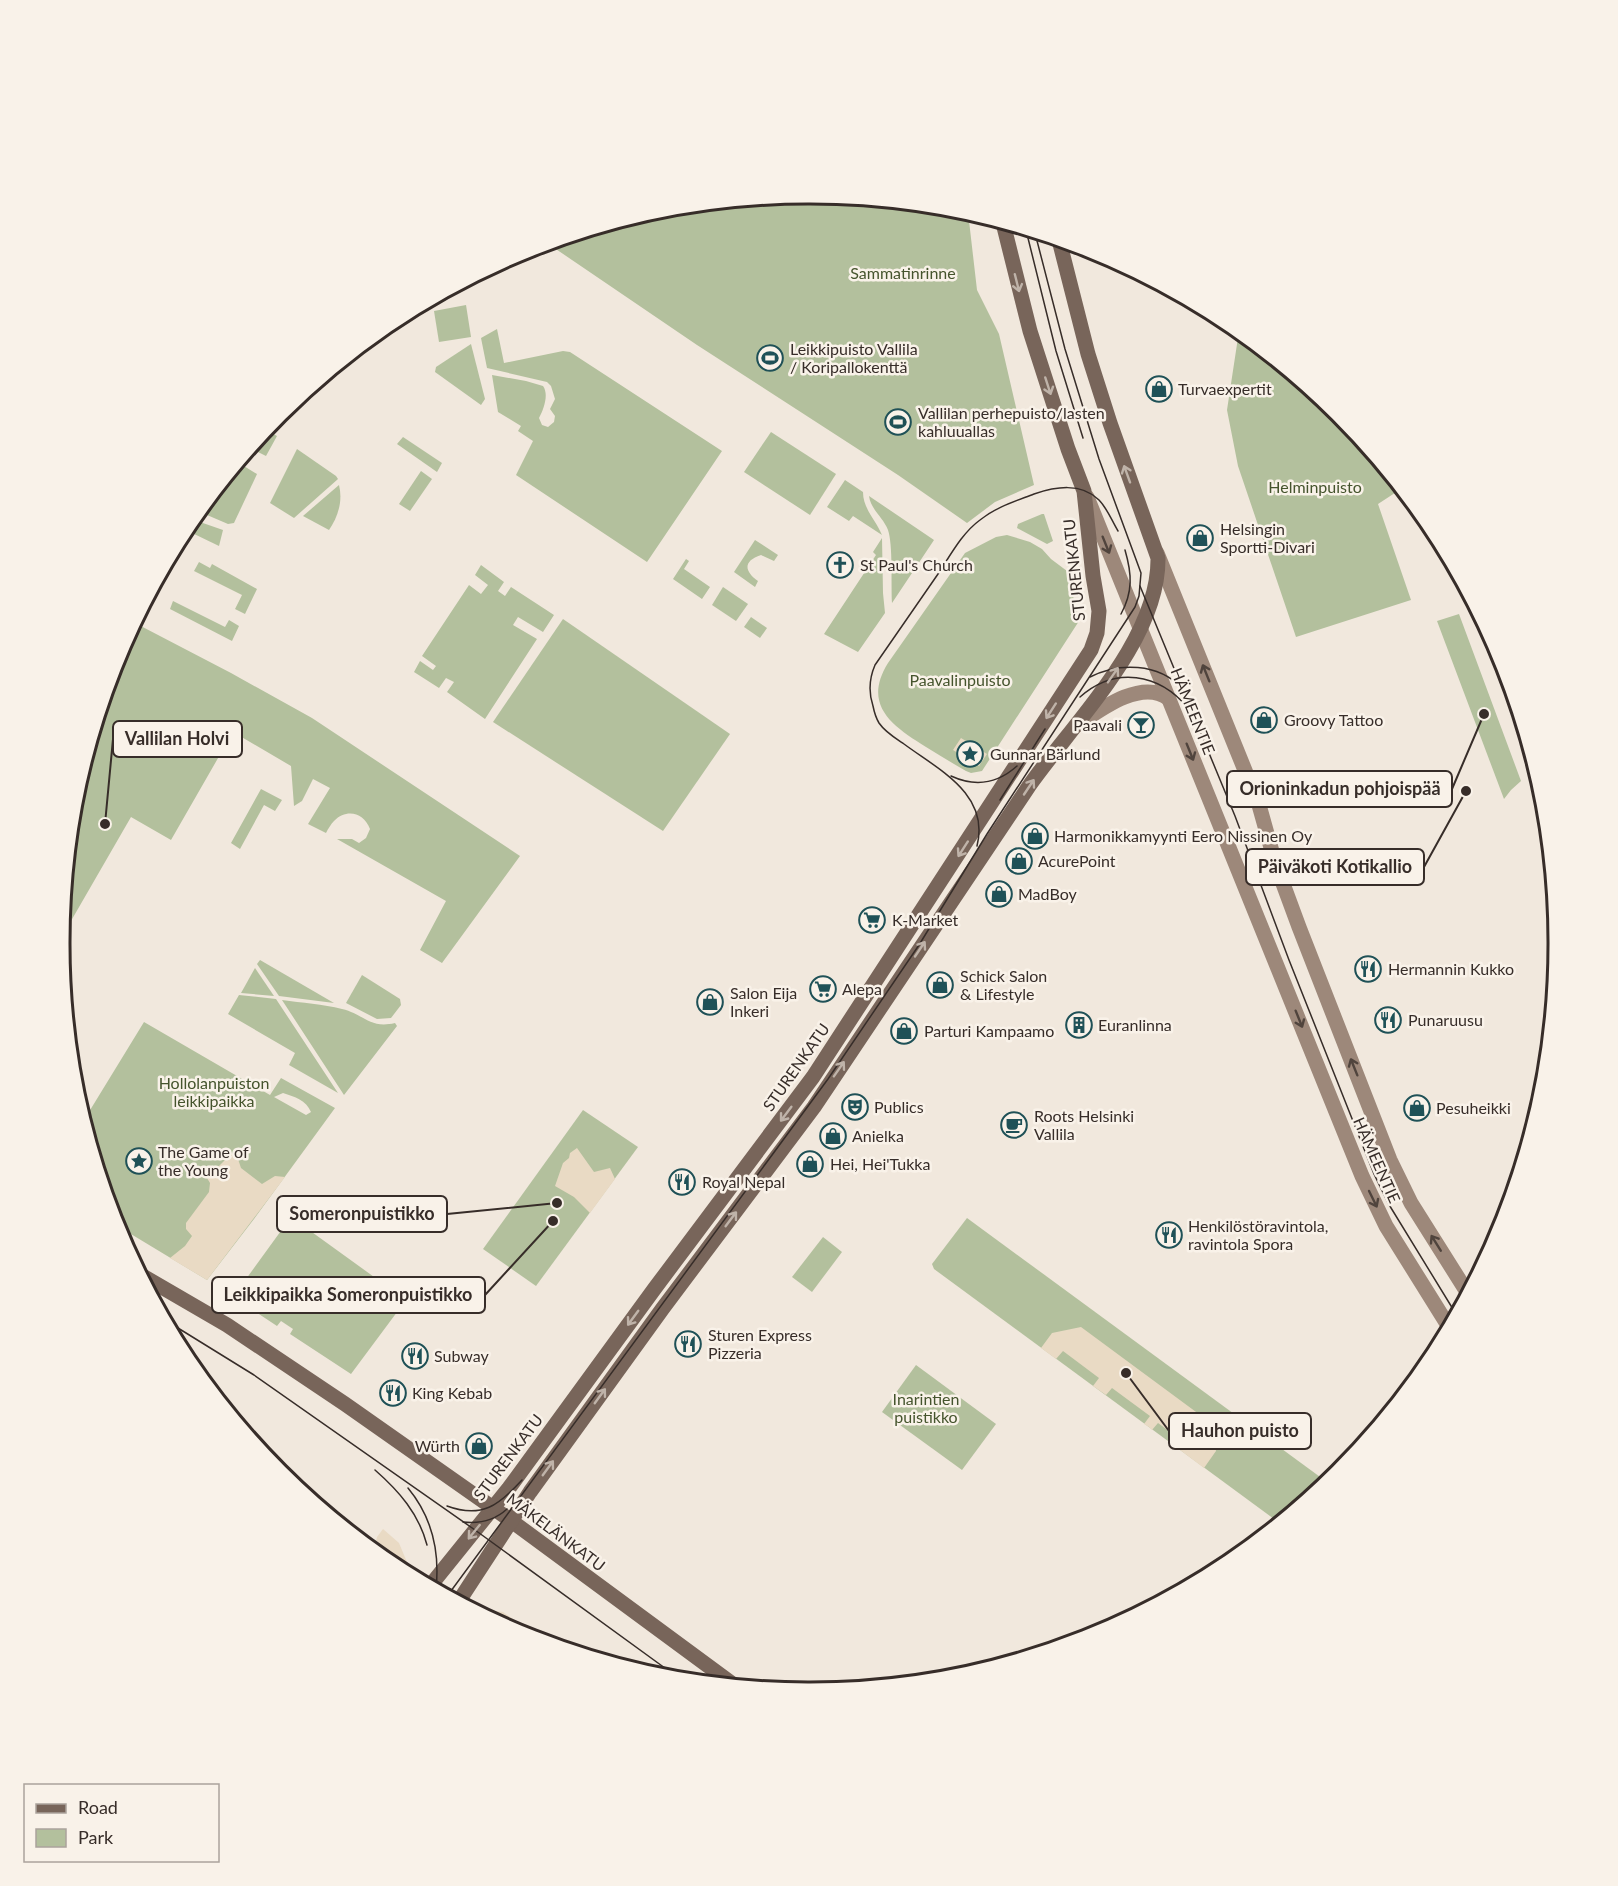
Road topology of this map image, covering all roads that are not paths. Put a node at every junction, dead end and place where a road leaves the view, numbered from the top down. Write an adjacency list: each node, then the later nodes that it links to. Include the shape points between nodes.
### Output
1 (1006, 232): 3 (main road, HÄMEENTIE, one-way to 3, via 1030,331)
2 (1061, 250): 4 (main road, HÄMEENTIE, one-way to 2, via 1088,354)
3 (1084, 491): 5 (main road, HÄMEENTIE, one-way to 5); 11 (main road, STURENKATU, one-way to 11, via 1099,611 1091,650 813,1077)
4 (1155, 548): 5 (main road, via 1155,591); 9 (main road, HÄMEENTIE, one-way to 4, via 1390,1160 1299,927 1259,806)
5 (1140, 630): 6 (main road, HÄMEENTIE); 7 (main road, one-way to 5)
6 (1168, 698): 7 (main road, via 1162,693 1133,694); 10 (main road, HÄMEENTIE, one-way to 10, via 1362,1176 1386,1226)
7 (1076, 726): 12 (main road, one-way to 7, via 663,1308 814,1107 1052,754)
8 (153, 1282): 11 (main road, MÄKELÄNKATU, via 244,1336)
9 (1463, 1285)
10 (1444, 1319)
11 (493, 1508): 12 (main road, MÄKELÄNKATU); 13 (main road, STURENKATU, one-way to 13)
12 (511, 1521): 14 (main road); 15 (main road, MÄKELÄNKATU)
13 (435, 1580)
14 (463, 1595)
15 (722, 1676)

